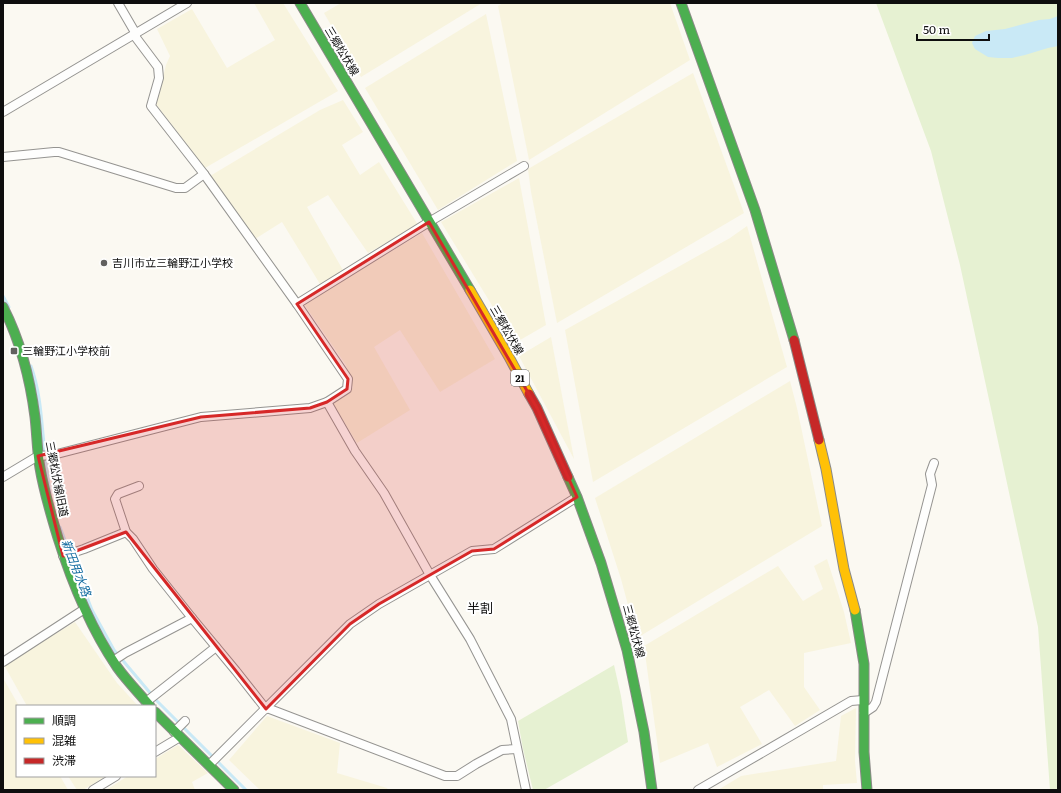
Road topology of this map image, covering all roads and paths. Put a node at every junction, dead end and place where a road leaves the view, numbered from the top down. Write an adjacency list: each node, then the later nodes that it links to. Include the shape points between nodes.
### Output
1 (118, 3): 5 (street)
2 (188, 3): 5 (street)
3 (300, 3): 10 (street, 三郷松伏線 / 21)
4 (681, 3): 28 (street, via 757,217 813,413 844,569 857,616 864,664)
5 (135, 34): 6 (street); 9 (street, via 158,67 151,106)
6 (3, 112)
7 (3, 157): 9 (street, via 59,152 176,188 185,188)
8 (524, 166): 10 (street)
9 (204, 174): 11 (street)
10 (430, 222): 11 (street); 18 (street, 三郷松伏線 / 21, via 537,408)
11 (297, 304): 13 (street, via 348,379 347,389)
12 (3, 307): 14 (street, 三郷松伏線旧道, via 18,340 29,383)
13 (327, 402): 14 (street, via 310,408 201,417); 21 (street, via 355,451 384,493)
14 (41, 456): 16 (street); 20 (street, 三郷松伏線旧道, via 46,499)
15 (934, 463): 31 (street, via 930,474 932,485 876,702)
16 (3, 478)
17 (139, 486): 19 (street, via 118,494 115,499)
18 (577, 498): 21 (street, via 494,549 472,552); 41 (street, 三郷松伏線 / 21, via 601,562 627,650 644,732)
19 (126, 532): 20 (street); 23 (street)
20 (65, 555): 22 (street, 三郷松伏線旧道)
21 (430, 574): 29 (street, via 350,624); 34 (street, via 470,639 511,719)
22 (84, 610): 25 (street, 三郷松伏線旧道, via 96,635); 26 (street)
23 (192, 618): 24 (street); 25 (street)
24 (216, 647): 27 (street); 29 (street)
25 (115, 660): 27 (street, 三郷松伏線旧道, via 127,681)
26 (3, 662)
27 (151, 700)
28 (863, 700): 31 (street); 42 (street, via 851,701)
29 (266, 708): 34 (street, via 445,776 457,776 502,750); 36 (street)
30 (156, 713): 33 (street)
31 (864, 713): 43 (street)
32 (185, 721): 33 (street)
33 (178, 732): 35 (street); 36 (street)
34 (517, 749): 40 (street)
35 (156, 751)
36 (211, 764): 39 (street)
37 (114, 777): 38 (street)
38 (93, 790)
39 (234, 790)
40 (526, 790)
41 (652, 790)
42 (698, 790)
43 (867, 790)

